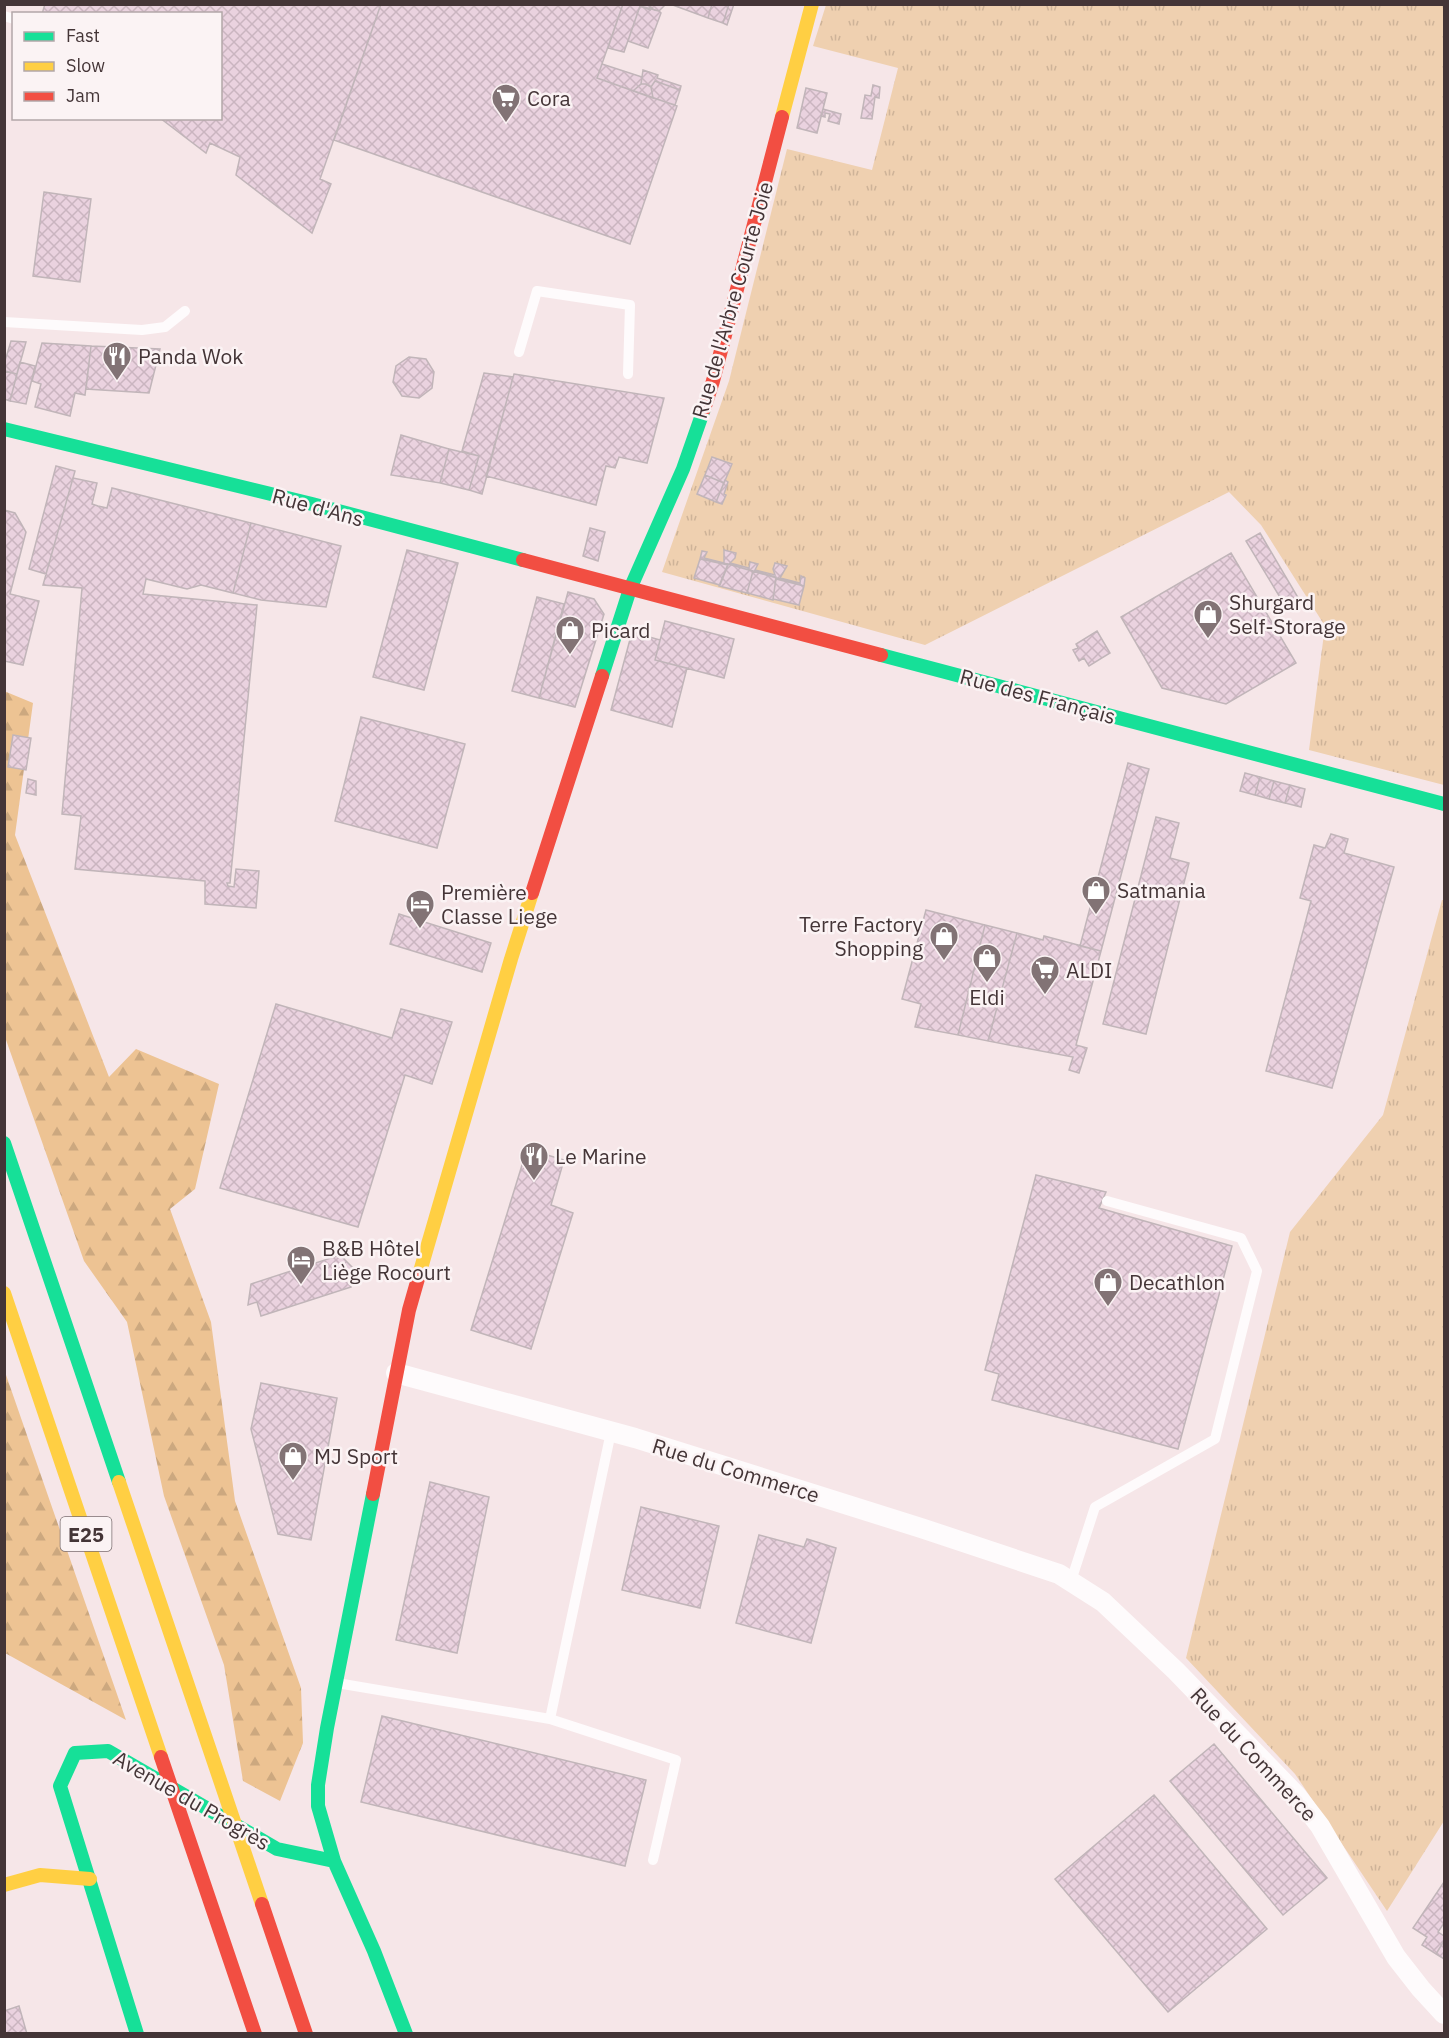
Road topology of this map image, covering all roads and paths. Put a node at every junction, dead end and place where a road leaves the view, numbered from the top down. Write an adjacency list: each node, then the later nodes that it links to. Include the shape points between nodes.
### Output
1 (812, 4): 7 (main road, Rue de l'Arbre Courte Joie, via 713,381 683,469)
2 (185, 311): 3 (lane, via 165,327 142,330)
3 (4, 322)
4 (519, 352): 5 (lane, via 537,291 630,305)
5 (627, 374)
6 (4, 429): 7 (main road, Rue d'Ans, via 312,504)
7 (630, 589): 8 (main road, Rue des Français); 12 (main road, Rue de l'Arbre Courte Joie, via 511,959 409,1310)
8 (1444, 804)
9 (4, 1143): 22 (main road, E25)
10 (1107, 1201): 14 (lane, via 1241,1238 1257,1270 1215,1439 1095,1507)
11 (4, 1293): 24 (main road, E25)
12 (396, 1373): 13 (street, Rue du Commerce); 15 (main road, Rue de l'Arbre Courte Joie)
13 (611, 1432): 14 (street, Rue du Commerce, via 921,1528); 16 (lane)
14 (1071, 1581): 21 (street, Rue du Commerce, via 1103,1602 1176,1671 1297,1796 1320,1826 1396,1957)
15 (335, 1683): 16 (lane); 18 (main road, Rue de l'Arbre Courte Joie, via 318,1785 318,1806)
16 (550, 1719): 17 (lane, via 676,1760)
17 (653, 1860)
18 (334, 1861): 19 (main road, Avenue du Progrès, via 277,1849 108,1751 75,1753 60,1786); 25 (main road, Rue de l'Arbre Courte Joie)
19 (90, 1879): 20 (main road, via 40,1875); 23 (main road, Avenue du Progrès)
20 (4, 1885)
21 (1444, 2014)
22 (306, 2033)
23 (137, 2034)
24 (255, 2034)
25 (406, 2034)

